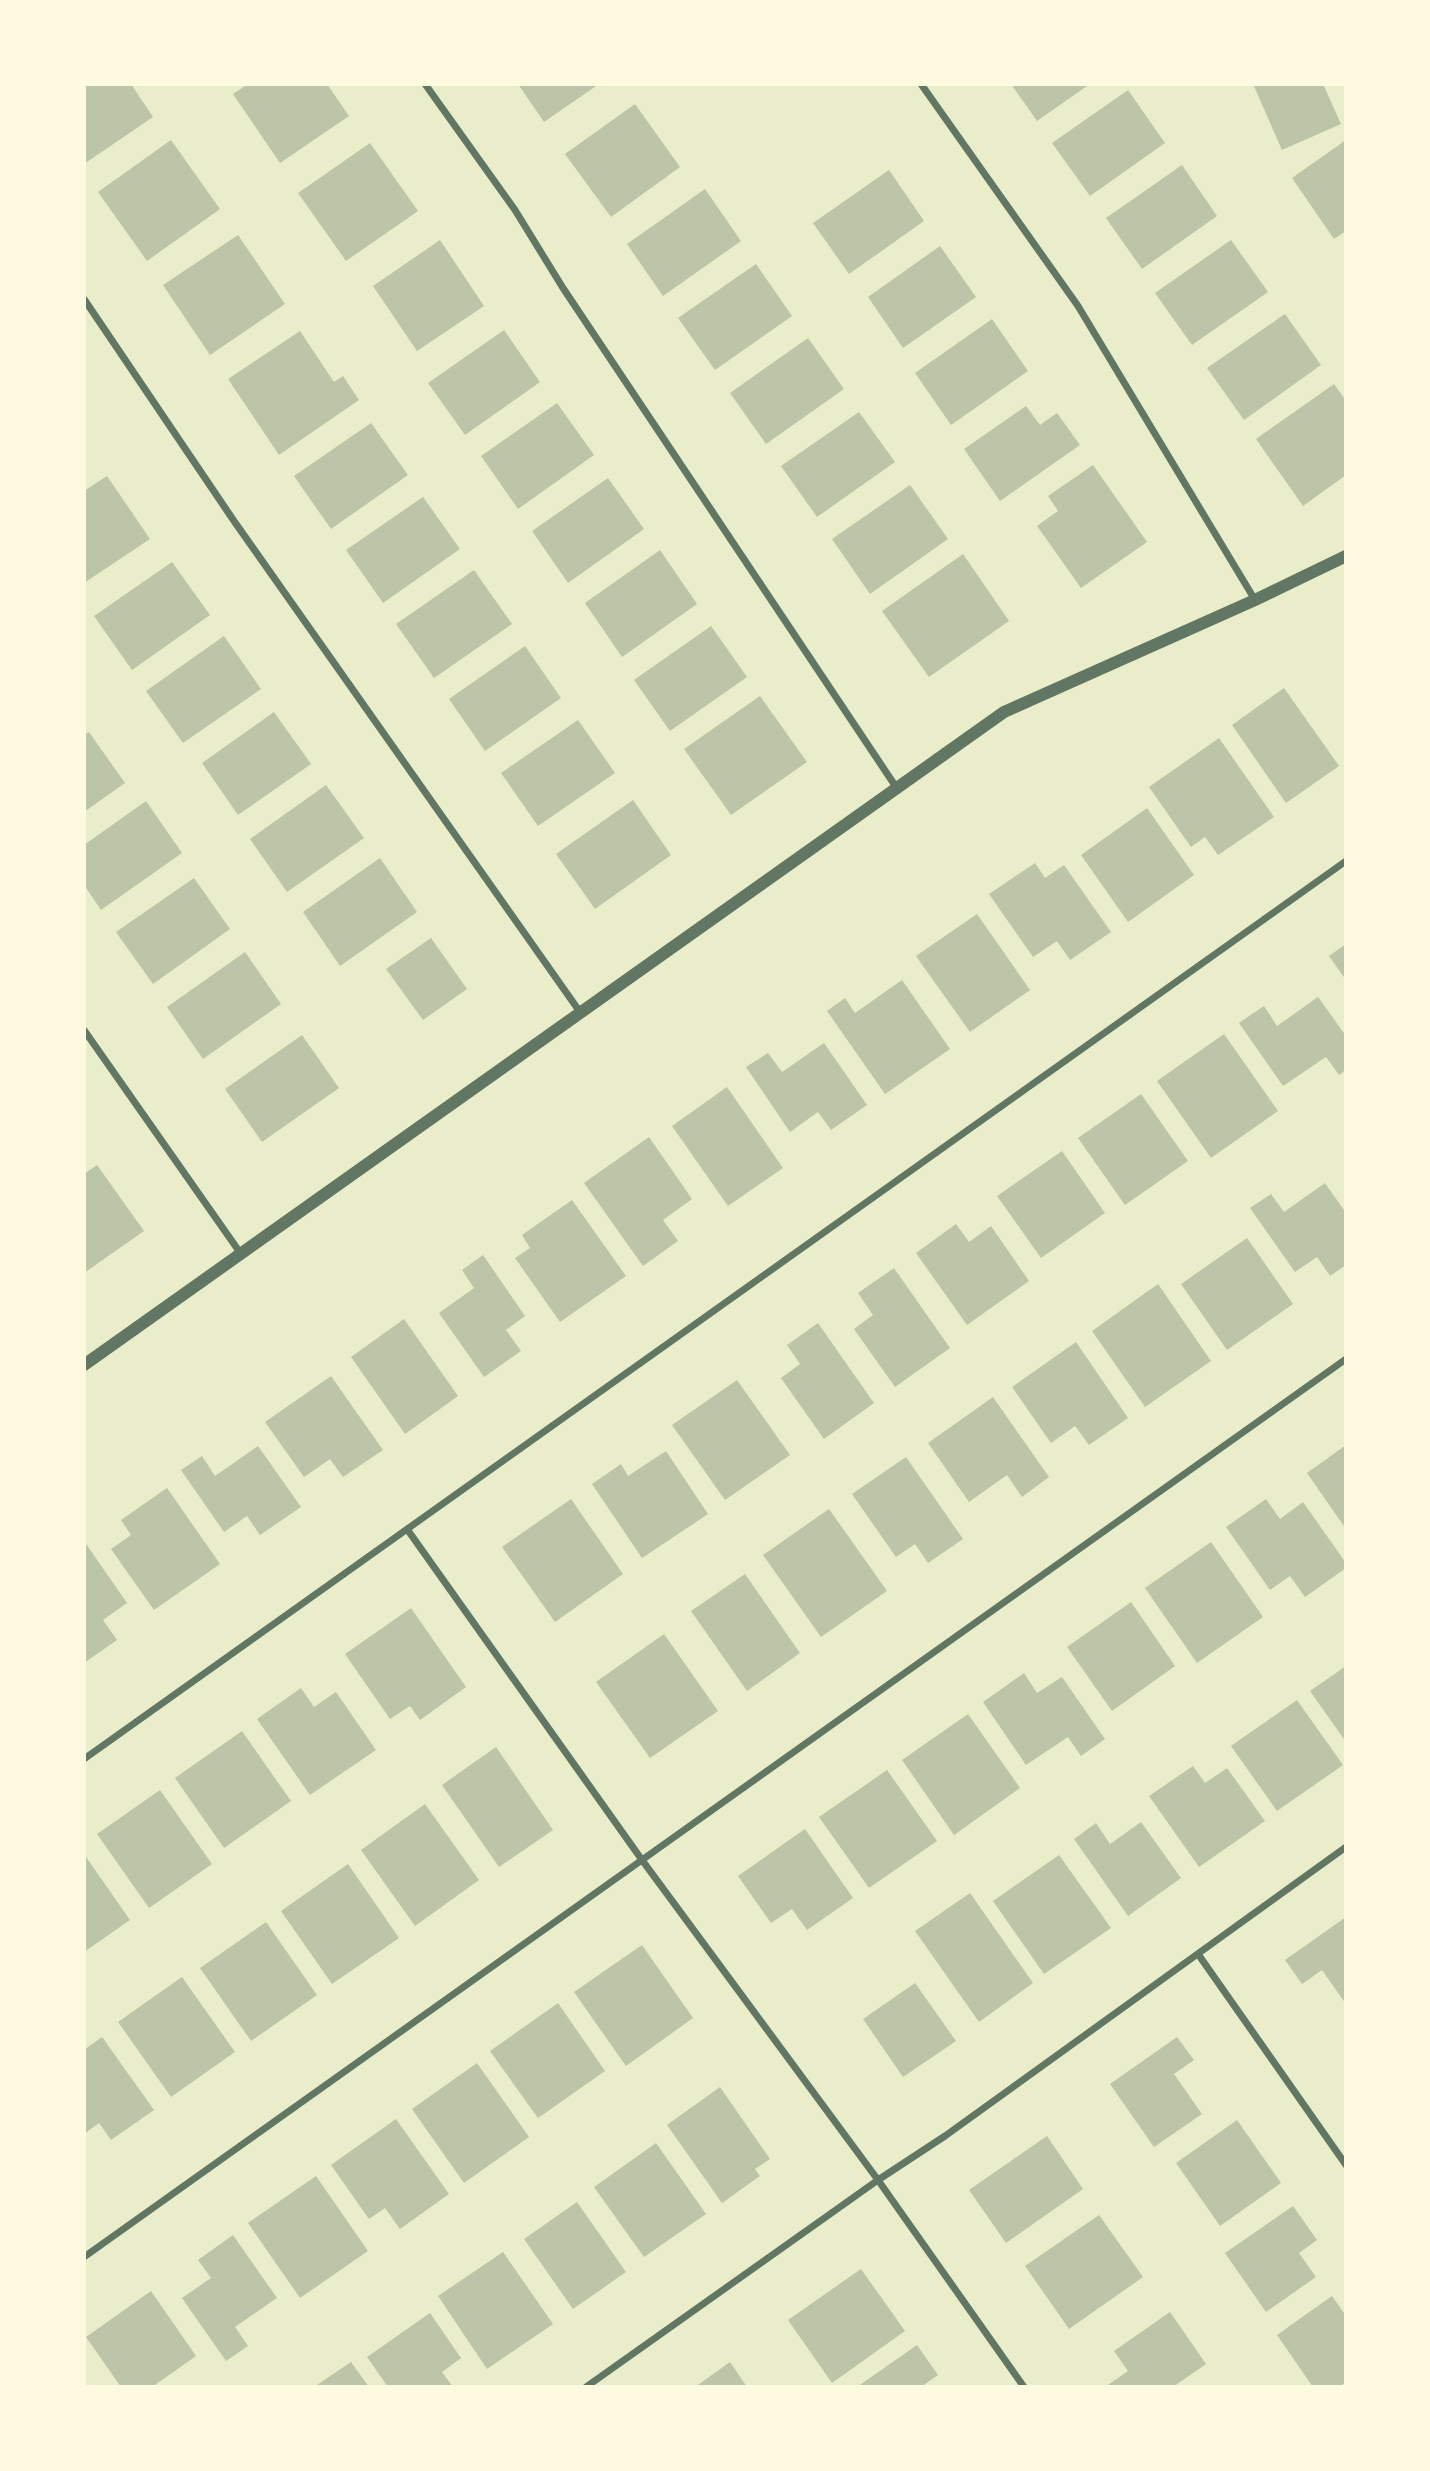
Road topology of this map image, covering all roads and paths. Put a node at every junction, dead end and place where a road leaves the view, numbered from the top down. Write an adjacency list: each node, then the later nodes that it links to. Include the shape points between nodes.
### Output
1 (425, 84): 6 (street, via 514,210)
2 (921, 84): 5 (street, via 1078,306)
3 (84, 299): 8 (street, via 234,521)
4 (1346, 556): 5 (street)
5 (1255, 600): 6 (street, via 1004,712)
6 (896, 787): 8 (street)
7 (1346, 861): 13 (street)
8 (580, 1012): 10 (street)
9 (84, 1030): 10 (street)
10 (241, 1255): 12 (street)
11 (1346, 1359): 16 (street)
12 (84, 1364)
13 (407, 1529): 14 (street); 16 (street)
14 (84, 1759)
15 (1346, 1847): 17 (street)
16 (642, 1860): 19 (street); 20 (street)
17 (1198, 1954): 18 (street); 19 (street, via 946,2136)
18 (1346, 2165)
19 (877, 2180): 21 (street); 22 (street)
20 (84, 2257)
21 (586, 2387)
22 (1024, 2387)

